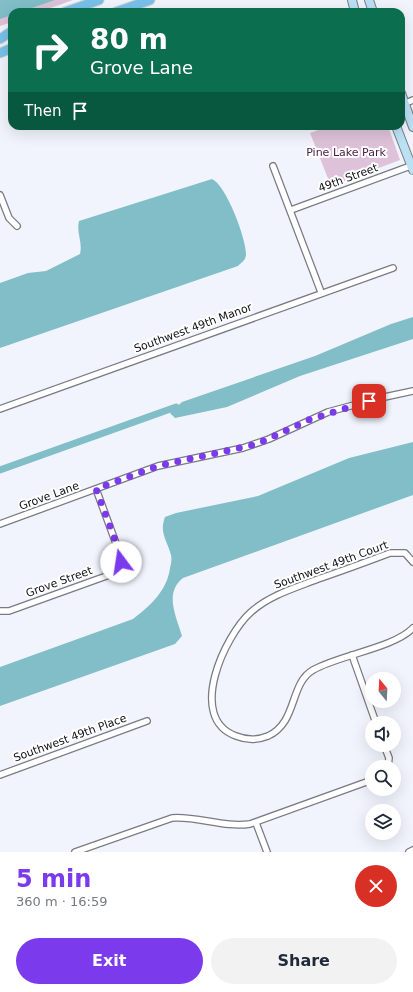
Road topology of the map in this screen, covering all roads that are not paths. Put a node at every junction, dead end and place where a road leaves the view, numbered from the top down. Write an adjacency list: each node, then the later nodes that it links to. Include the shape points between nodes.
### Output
1 (99, 0): 3 (main road)
2 (150, 0): 4 (main road)
3 (76, 8)
4 (127, 8)
5 (405, 109): 6 (main road)
6 (413, 127)
7 (398, 130): 9 (main road)
8 (273, 166): 11 (street)
9 (412, 167): 11 (street, 49th Street)
10 (0, 195): 12 (street, via 9,218)
11 (291, 210): 14 (street)
12 (17, 226)
13 (393, 268): 14 (street, Southwest 49th Manor)
14 (321, 292): 18 (street, Southwest 49th Manor)
15 (413, 388): 17 (street, Grove Lane)
16 (413, 391): 17 (street, Grove Lane)
17 (402, 393): 19 (street, Grove Lane, via 328,412 257,444 163,465)
18 (0, 409)
19 (96, 489): 20 (street, Grove Lane); 22 (street, Grove Street, via 120,553 120,565 112,574 9,611)
20 (0, 524)
21 (413, 562): 24 (street, Southwest 49th Court, via 405,553 390,554 286,591 251,612 227,644 211,692 215,716 230,734 253,739 268,736 287,718 305,676 321,666)
22 (0, 611)
23 (413, 628): 24 (street, via 398,638)
24 (352, 655): 25 (street)
25 (374, 716)
26 (147, 721): 27 (street, Southwest 49th Place)
27 (0, 774)
28 (365, 783): 29 (street)
29 (256, 823): 31 (street, via 237,826 172,818); 32 (street)
30 (413, 850): 33 (street)
31 (75, 852)
32 (267, 852)
33 (409, 852)

